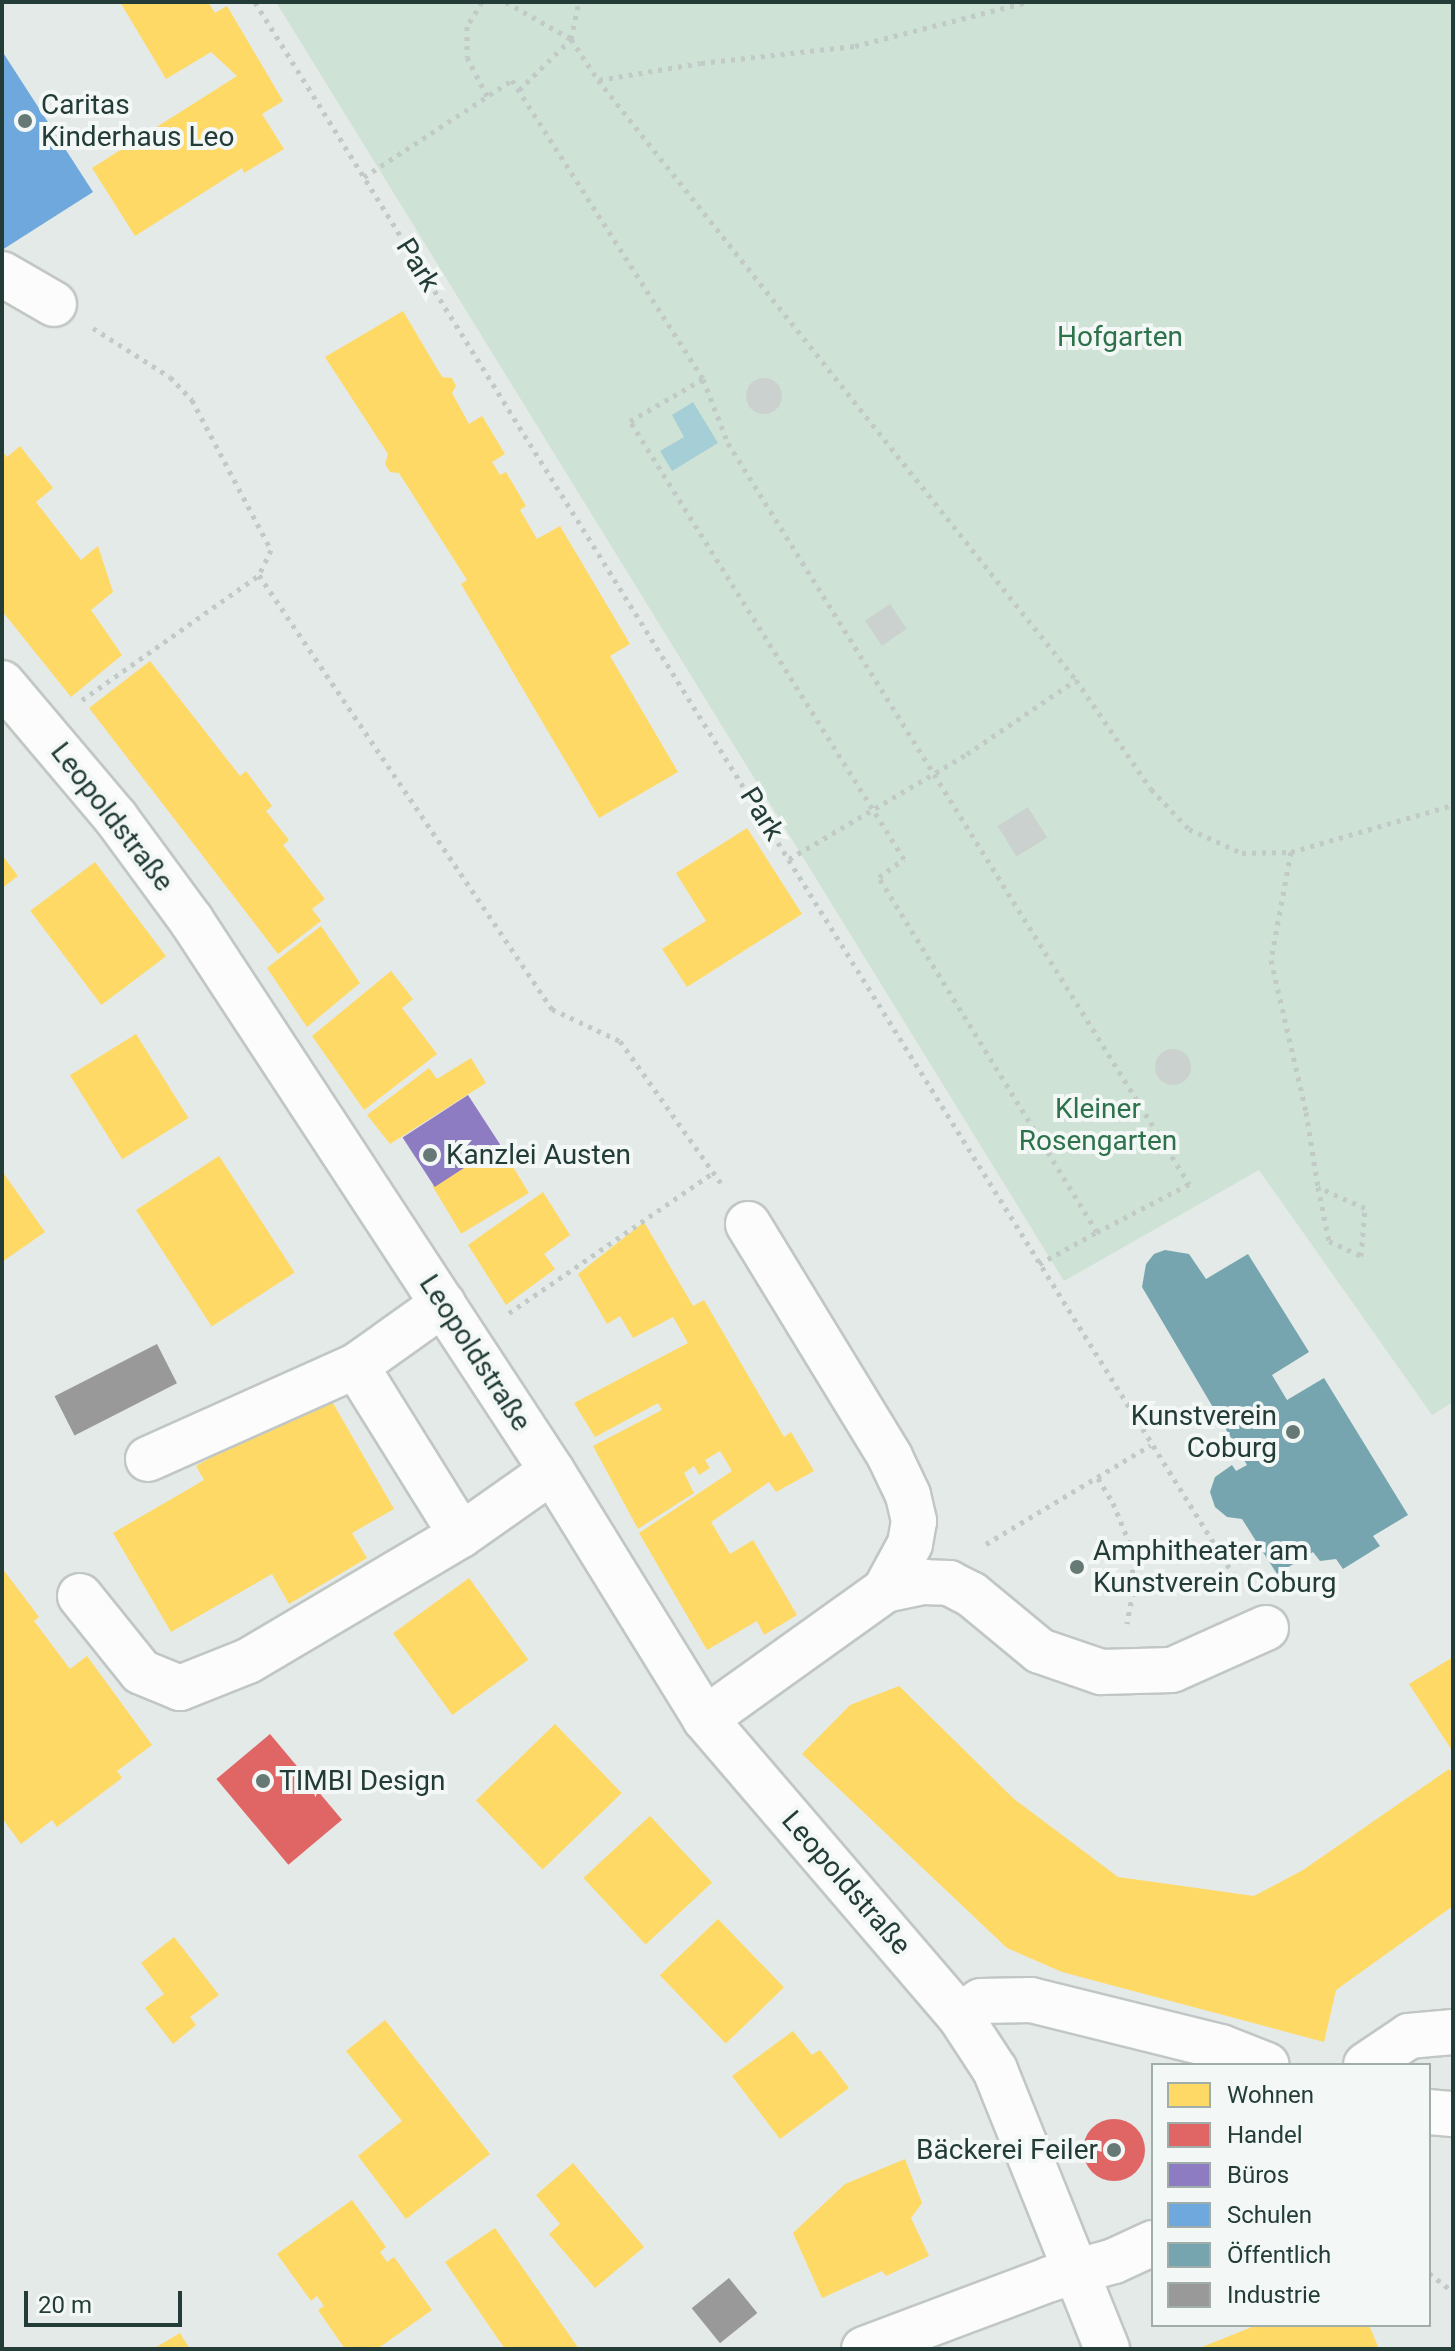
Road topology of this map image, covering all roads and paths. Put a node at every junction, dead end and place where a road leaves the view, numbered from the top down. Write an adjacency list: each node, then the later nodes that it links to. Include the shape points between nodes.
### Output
1 (255, 2): 10 (path, Park)
2 (482, 2): 9 (path, via 467,26 467,57)
3 (506, 2): 6 (path)
4 (579, 2): 6 (path)
5 (1028, 2): 7 (path, via 855,46)
6 (571, 39): 7 (path); 8 (path)
7 (598, 80): 15 (path)
8 (519, 90): 9 (path, via 512,80); 13 (path)
9 (487, 96): 10 (path)
10 (364, 177): 22 (path, Park)
11 (2, 274): 12 (street)
12 (54, 304): 14 (path, via 170,377 192,400 271,550)
13 (703, 379): 18 (path, via 728,443); 20 (path, via 630,421)
14 (259, 575): 17 (path); 23 (path, via 552,1009 620,1041)
15 (1076, 680): 18 (path); 21 (path, via 1151,789 1189,829 1242,853)
16 (2, 683): 17 (street, Leopoldstraße)
17 (42, 728): 28 (street, Leopoldstraße, via 191,920)
18 (934, 774): 20 (path); 26 (path, via 1189,1184)
19 (1453, 805): 21 (path)
20 (871, 808): 22 (path); 26 (path, via 904,859 879,877)
21 (1291, 852): 24 (path, via 1271,960)
22 (789, 859): 27 (path, Park)
23 (714, 1172): 25 (path); 29 (path)
24 (1318, 1187): 24 (path, via 1329,1241 1361,1256 1365,1208)
25 (748, 1224): 36 (street, via 908,1495 914,1521)
26 (1097, 1232): 27 (path)
27 (1039, 1264): 31 (path, Park)
28 (443, 1304): 29 (street, Leopoldstraße); 30 (street)
29 (468, 1341): 33 (street, Leopoldstraße)
30 (356, 1366): 32 (street); 35 (street)
31 (1151, 1445): 34 (path); 38 (path, Park)
32 (148, 1459)
33 (552, 1471): 35 (street); 40 (street, Leopoldstraße)
34 (1097, 1477): 36 (path); 39 (path, via 1132,1549 1127,1634)
35 (461, 1535): 37 (street, via 248,1661 180,1688 141,1672)
36 (904, 1586): 39 (street, via 949,1583 971,1594 1040,1651); 40 (street)
37 (80, 1596)
38 (1266, 1628): 39 (street, via 1172,1670)
39 (1109, 1671)
40 (705, 1719): 41 (street, Leopoldstraße)
41 (959, 2015): 43 (street, via 981,2001 1031,2000 1221,2047); 48 (street, Leopoldstraße, via 995,2070)
42 (1453, 2032): 44 (street, via 1409,2036)
43 (1262, 2063)
44 (1369, 2063)
45 (1431, 2112): 46 (street)
46 (1453, 2114)
47 (1151, 2244): 48 (street)
48 (1077, 2272): 51 (street); 52 (street, Leopoldstraße)
49 (1431, 2275): 50 (path)
50 (1453, 2292)
51 (864, 2349)
52 (1107, 2349)

